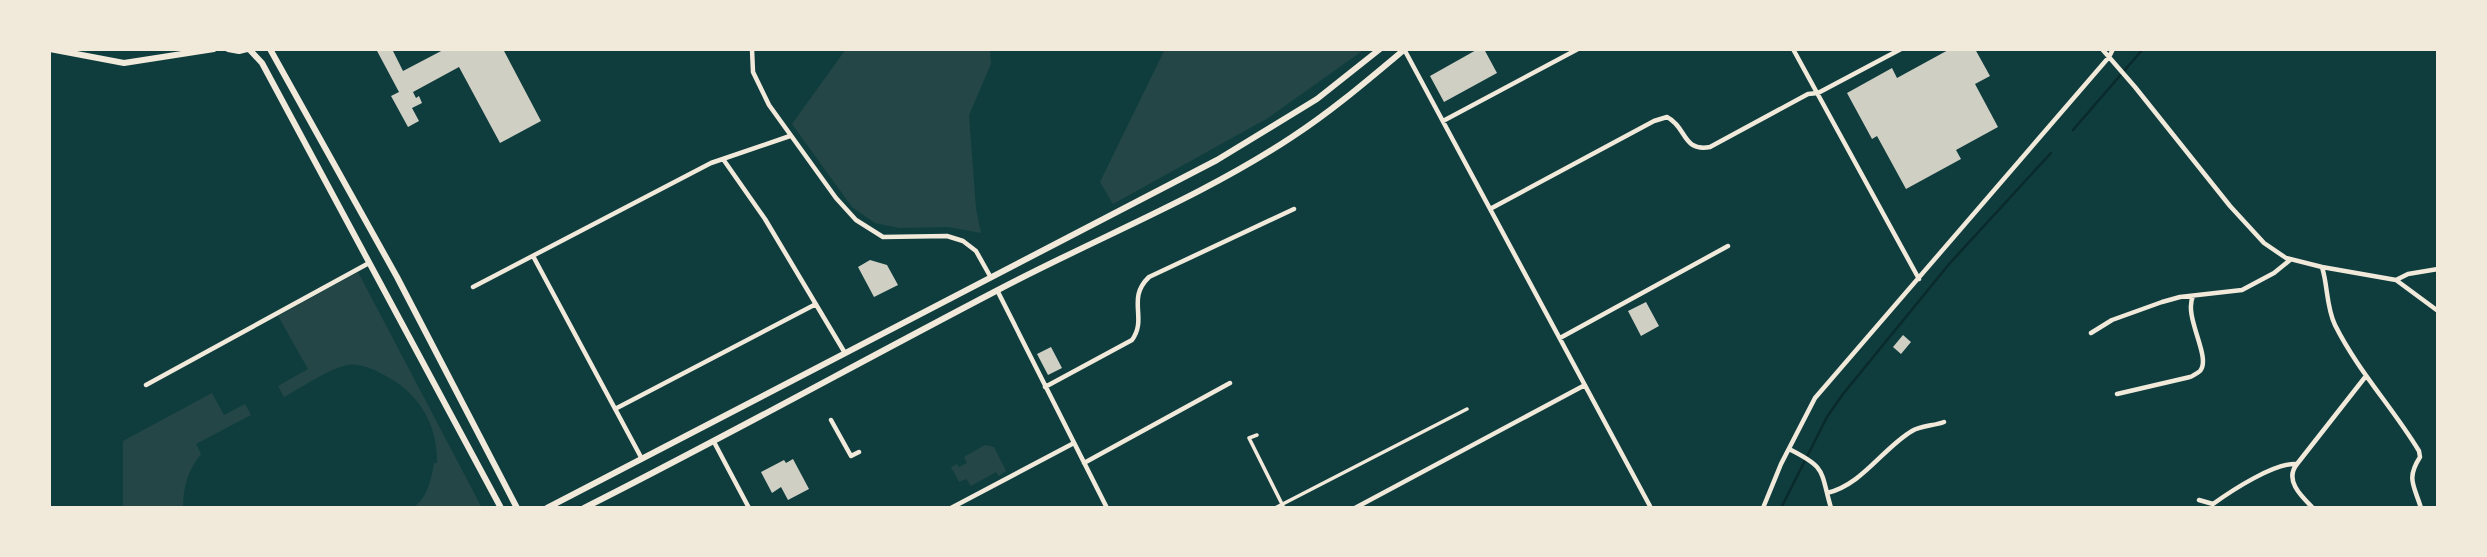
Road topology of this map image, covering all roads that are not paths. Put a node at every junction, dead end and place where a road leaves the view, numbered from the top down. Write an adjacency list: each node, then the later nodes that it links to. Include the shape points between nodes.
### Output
1 (50, 49): 14 (main road)
2 (214, 49): 14 (main road, via 132,63 115,63)
3 (228, 49): 4 (main road)
4 (248, 49): 25 (main road, via 262,63)
5 (270, 49): 61 (main road, via 397,277)
6 (752, 49): 18 (street, via 756,82)
7 (1380, 49): 28 (main road, via 1317,99 1217,160)
8 (1404, 49): 17 (street); 32 (main road, via 1291,138 1228,175)
9 (1578, 49): 17 (street)
10 (1793, 49): 16 (street)
11 (1902, 49): 16 (street)
12 (2102, 49): 15 (street)
13 (2113, 49): 15 (street)
14 (87, 53)
15 (2109, 57): 24 (street, via 2230,206 2274,252); 29 (street)
16 (1818, 93): 21 (street, via 1808,94 1710,147 1689,144 1675,121 1667,117 1654,121); 29 (street)
17 (1443, 121): 21 (street)
18 (790, 136): 19 (street); 28 (street, via 836,198 869,230 883,237 947,236 963,241 976,251)
19 (723, 159): 23 (street); 34 (street)
20 (1294, 209): 43 (street, via 1149,277 1139,286 1138,331 1132,340)
21 (1490, 209): 37 (street)
22 (1728, 246): 37 (street)
23 (533, 256): 31 (street); 45 (street)
24 (2291, 259): 26 (street); 33 (street, via 2242,290)
25 (369, 263): 42 (street); 60 (main road)
26 (2322, 267): 30 (street); 39 (street, via 2334,324)
27 (2438, 269): 30 (street)
28 (990, 276): 32 (main road); 38 (main road)
29 (1919, 279): 52 (street, via 1815,398)
30 (2396, 280): 35 (street)
31 (473, 287)
32 (997, 290): 43 (street); 50 (main road)
33 (2193, 295): 36 (street, via 2124,315); 44 (street, via 2190,311 2203,365 2199,372)
34 (816, 304): 38 (street); 45 (street)
35 (2438, 311)
36 (2091, 333)
37 (1560, 338): 41 (street)
38 (845, 354): 54 (main road)
39 (2367, 376): 56 (street); 73 (street, via 2419,451 2411,479)
40 (1230, 383): 55 (street)
41 (1584, 385): 68 (street); 69 (street)
42 (146, 386)
43 (1045, 387): 51 (street)
44 (2117, 394)
45 (615, 409): 54 (street)
46 (1467, 409): 59 (street)
47 (831, 420): 53 (street, via 851,456)
48 (1944, 422): 57 (street, via 1910,432 1849,483)
49 (1257, 435): 59 (street, via 1249,438)
50 (714, 442): 63 (main road); 64 (street)
51 (1074, 443): 55 (street); 65 (street)
52 (1789, 449): 57 (street, via 1818,467); 70 (street)
53 (859, 452)
54 (642, 459): 62 (main road)
55 (1084, 463): 66 (street)
56 (2297, 464): 58 (street, via 2270,470 2213,504); 72 (street, via 2292,481)
57 (1827, 493): 71 (street)
58 (2199, 500)
59 (1283, 506): 67 (street)
60 (501, 508)
61 (517, 508)
62 (547, 508)
63 (584, 508)
64 (749, 508)
65 (950, 508)
66 (1107, 508)
67 (1275, 508)
68 (1355, 508)
69 (1651, 508)
70 (1763, 508)
71 (1831, 508)
72 (2313, 508)
73 (2421, 508)

